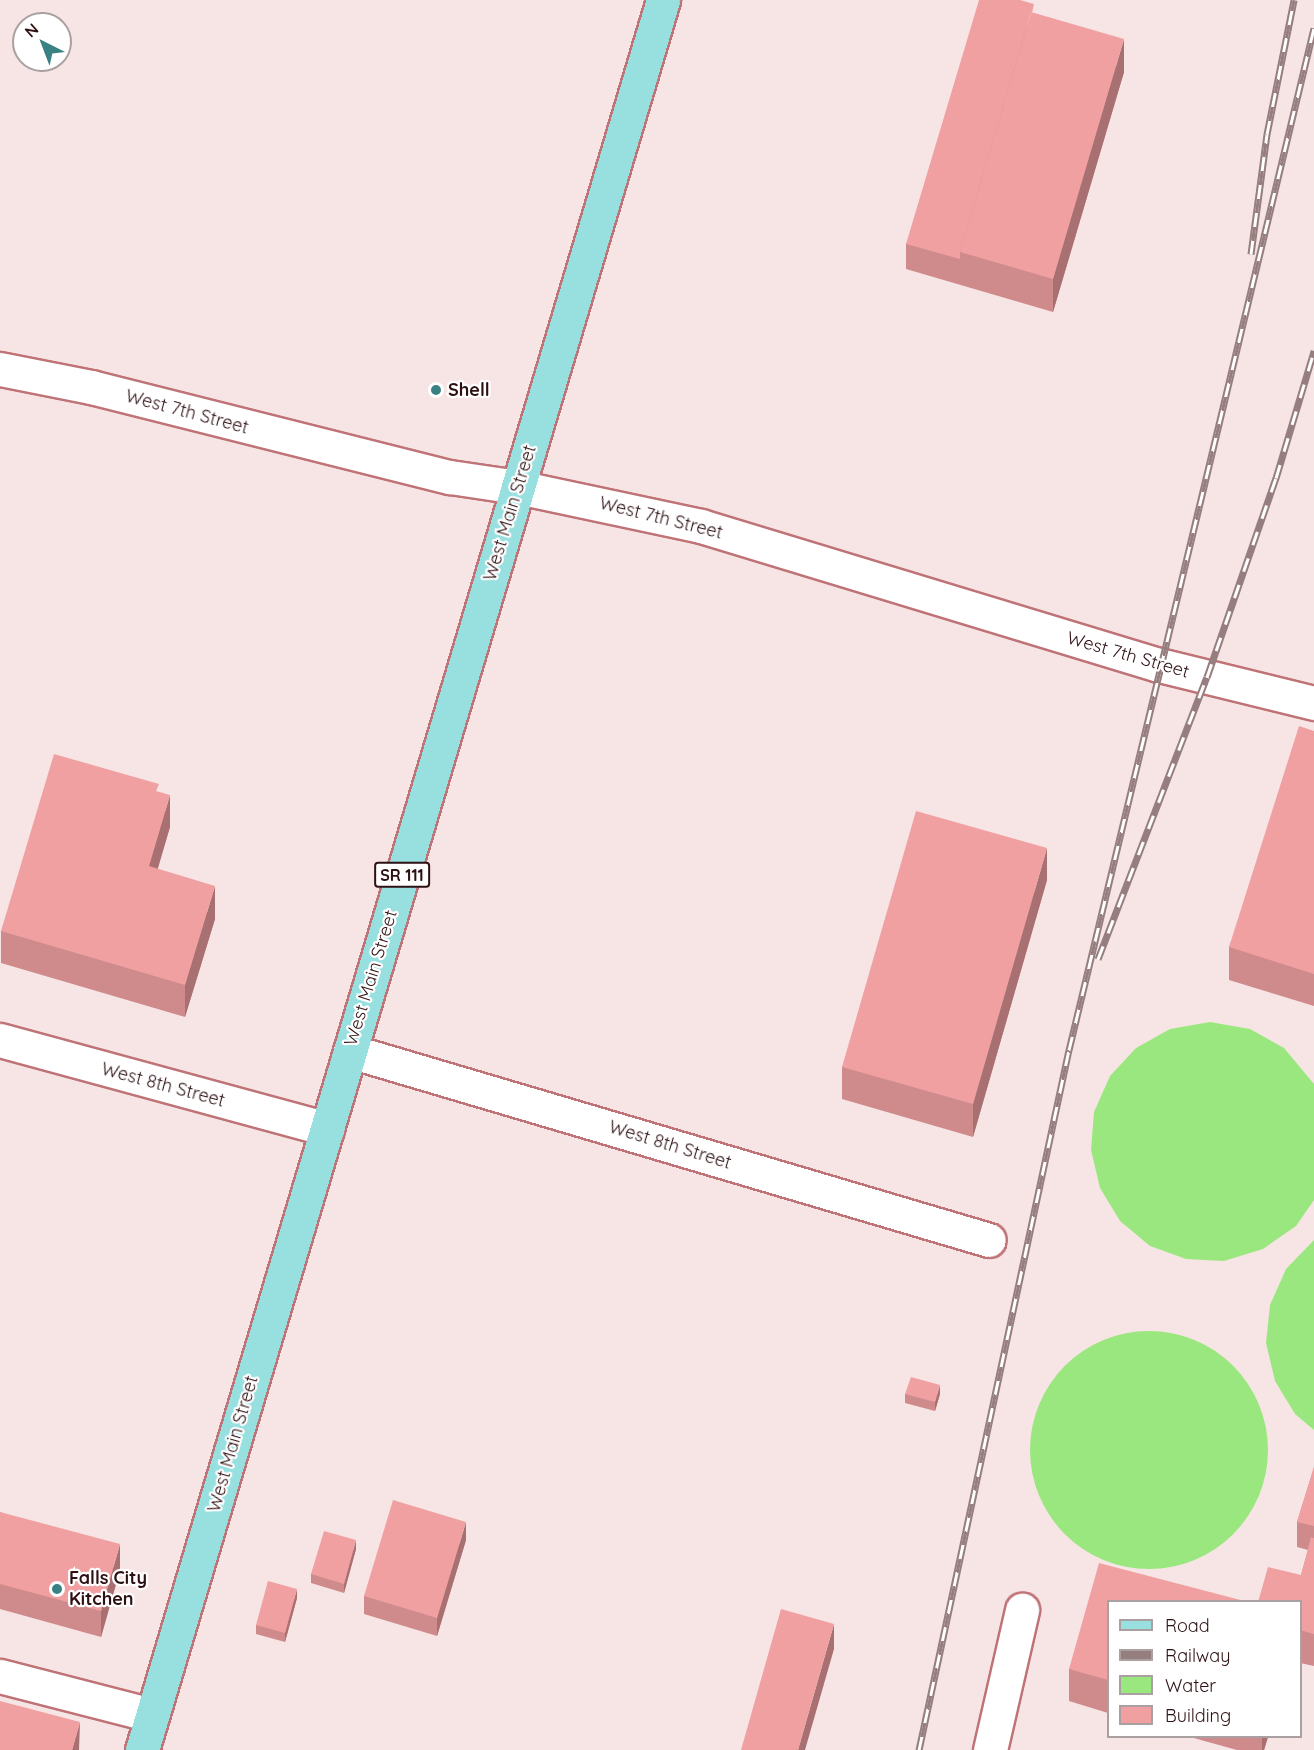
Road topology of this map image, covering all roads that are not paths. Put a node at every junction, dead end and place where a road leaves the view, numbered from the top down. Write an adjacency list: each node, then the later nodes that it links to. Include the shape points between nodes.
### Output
1 (663, 0): 3 (main road, West Main Street / SR 111)
2 (0, 369): 3 (street, West 7th Street, via 91,387 439,475)
3 (518, 487): 4 (street, West 7th Street, via 701,526 1159,665); 6 (main road, West Main Street / SR 111)
4 (1314, 703)
5 (0, 1040): 7 (street, West 8th Street)
6 (350, 1050): 7 (main road, West Main Street / SR 111); 8 (street, West 8th Street)
7 (327, 1129): 11 (main road, West Main Street / SR 111)
8 (989, 1240)
9 (1022, 1610): 13 (street)
10 (0, 1676): 11 (street)
11 (152, 1716): 12 (main road, West Main Street / SR 111)
12 (142, 1750)
13 (990, 1750)

